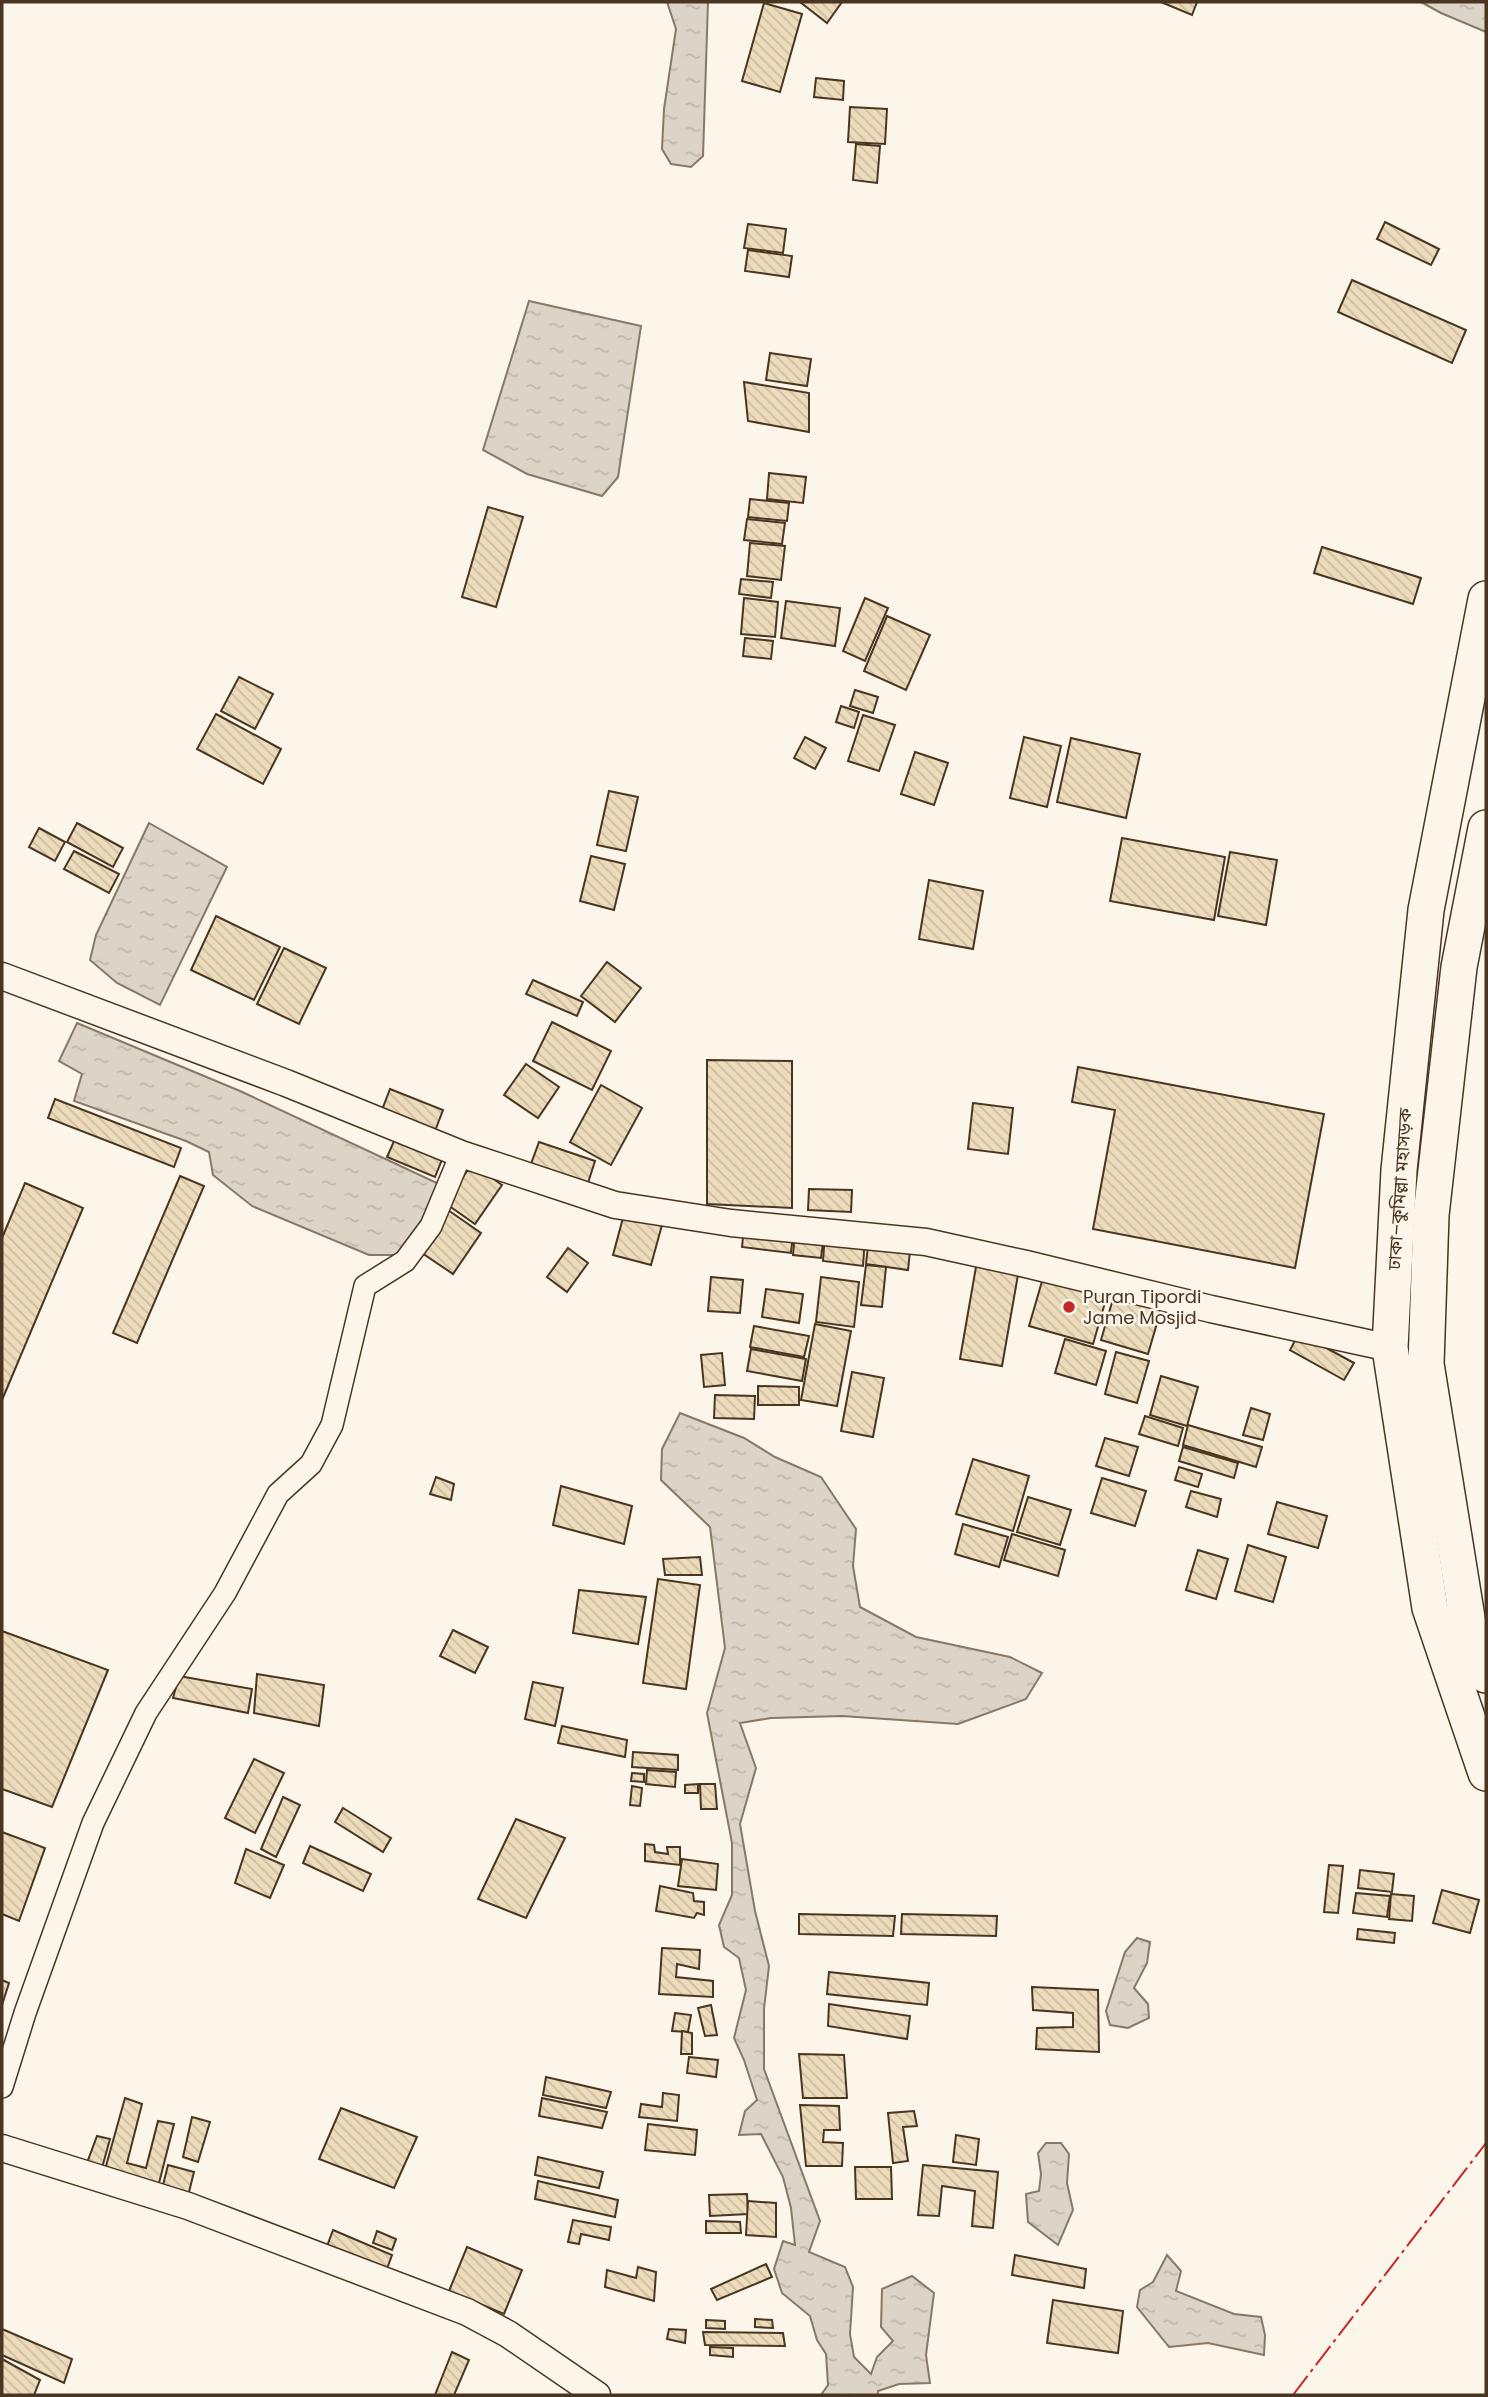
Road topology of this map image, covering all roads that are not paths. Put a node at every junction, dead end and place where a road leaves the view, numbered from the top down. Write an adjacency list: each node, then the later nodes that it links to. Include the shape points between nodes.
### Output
1 (1486, 598): 5 (highway, ঢাকা–কুমিল্লা মহাসড়ক, via 1426,910 1399,1170)
2 (1486, 828): 5 (highway, ঢাকা–কুমিল্লা মহাসড়ক, via 1457,980 1432,1214)
3 (2, 976): 4 (street)
4 (461, 1154): 5 (street, via 615,1206 731,1223 926,1242 1212,1309); 8 (street, via 431,1226 405,1261 365,1286 332,1425 311,1464 278,1494 225,1594 146,1713 93,1823)
5 (1403, 1360): 6 (highway, ঢাকা–কুমিল্লা মহাসড়ক, via 1468,1624); 7 (highway, ঢাকা–কুমিল্লা মহাসড়ক, via 1430,1608)
6 (1486, 1675)
7 (1486, 1773)
8 (2, 2087)
9 (2, 2148): 10 (street, via 188,2206 467,2312 508,2334)
10 (597, 2395)

